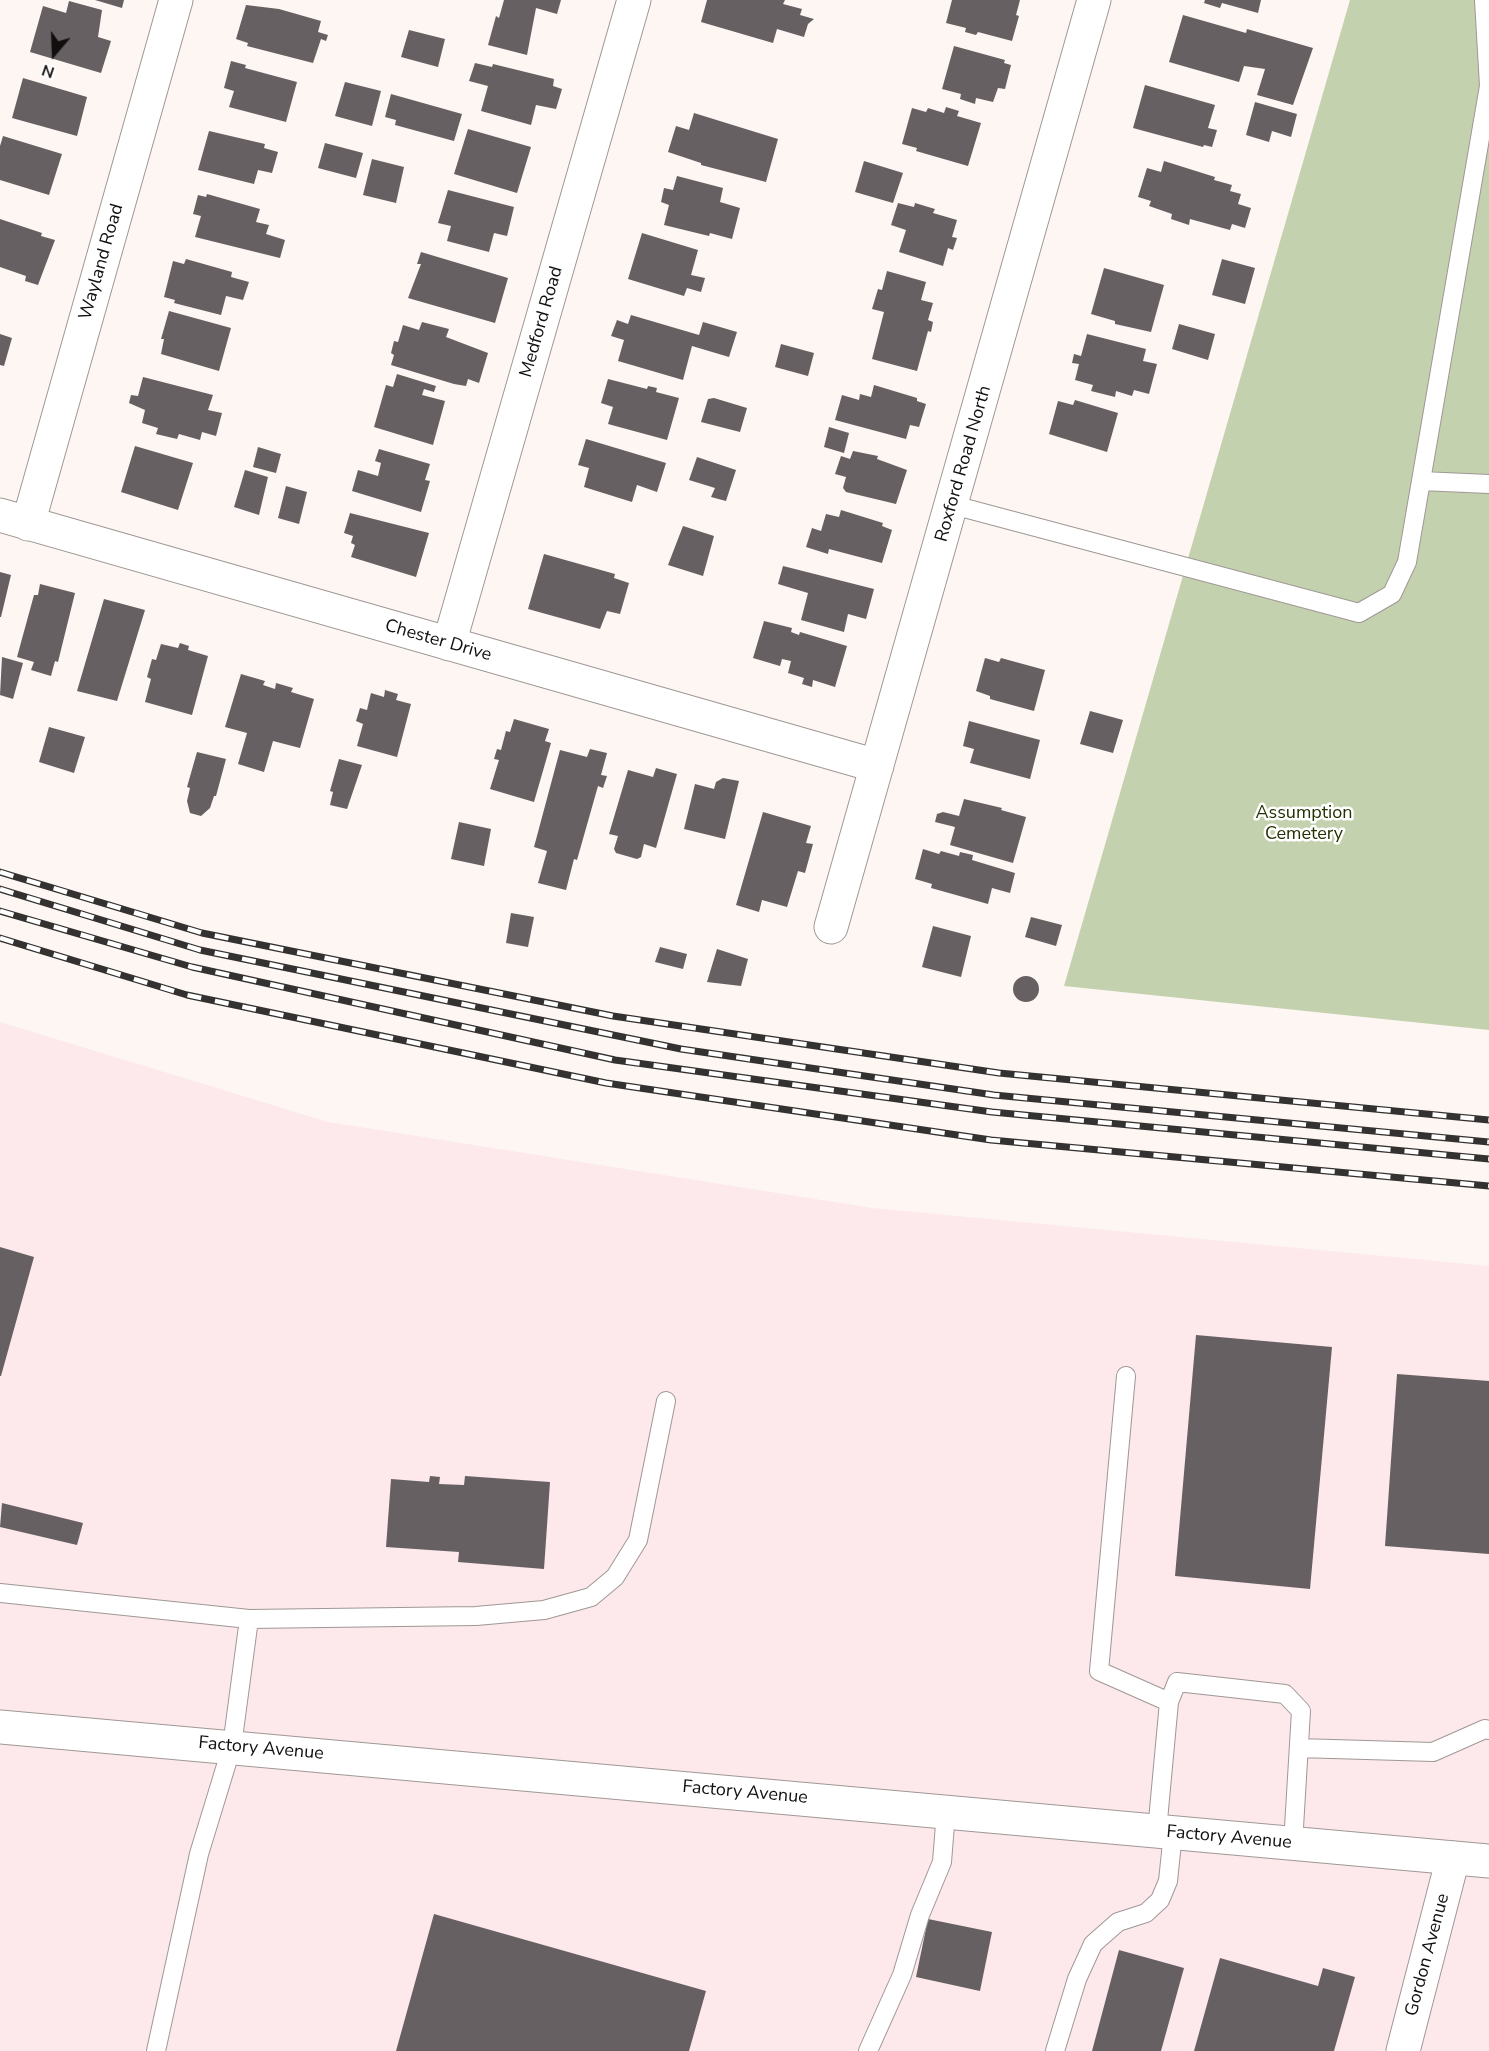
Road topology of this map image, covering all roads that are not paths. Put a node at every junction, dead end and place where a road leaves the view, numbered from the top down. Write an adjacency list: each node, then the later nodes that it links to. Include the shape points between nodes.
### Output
1 (176, 0): 9 (street, Wayland Road)
2 (634, 0): 10 (street, Medford Road)
3 (1095, 0): 8 (street, Roxford Road North)
4 (1484, 0): 5 (lane)
5 (1488, 71): 6 (lane, via 1489,86)
6 (1421, 481): 7 (lane); 8 (lane, via 1407,562 1392,594 1359,613)
7 (1489, 484)
8 (953, 505): 11 (street, Roxford Road North)
9 (14, 519): 10 (street, Chester Drive)
10 (449, 644): 11 (street, Chester Drive)
11 (877, 766): 12 (street, Roxford Road North)
12 (831, 927)
13 (1126, 1376): 17 (lane, via 1100,1671)
14 (666, 1401): 16 (lane, via 638,1540 615,1577 591,1597 544,1610 476,1616)
15 (0, 1593): 16 (lane)
16 (249, 1619): 20 (lane)
17 (1169, 1702): 21 (lane, via 1177,1682 1286,1694 1301,1711); 23 (lane)
18 (0, 1727): 20 (street, Factory Avenue)
19 (1489, 1730): 21 (lane, via 1433,1752)
20 (232, 1746): 22 (street, Factory Avenue); 27 (lane, via 199,1854)
21 (1299, 1749): 24 (lane)
22 (946, 1812): 23 (street, Factory Avenue); 28 (lane, via 942,1862 920,1915 902,1976)
23 (1165, 1832): 24 (street, Factory Avenue); 29 (lane, via 1168,1881 1160,1900 1146,1913 1118,1922 1093,1944 1077,1979)
24 (1293, 1844): 25 (street, Factory Avenue)
25 (1453, 1858): 26 (street, Factory Avenue); 30 (street, Gordon Avenue)
26 (1489, 1861)
27 (156, 2051)
28 (868, 2051)
29 (1055, 2051)
30 (1403, 2051)

